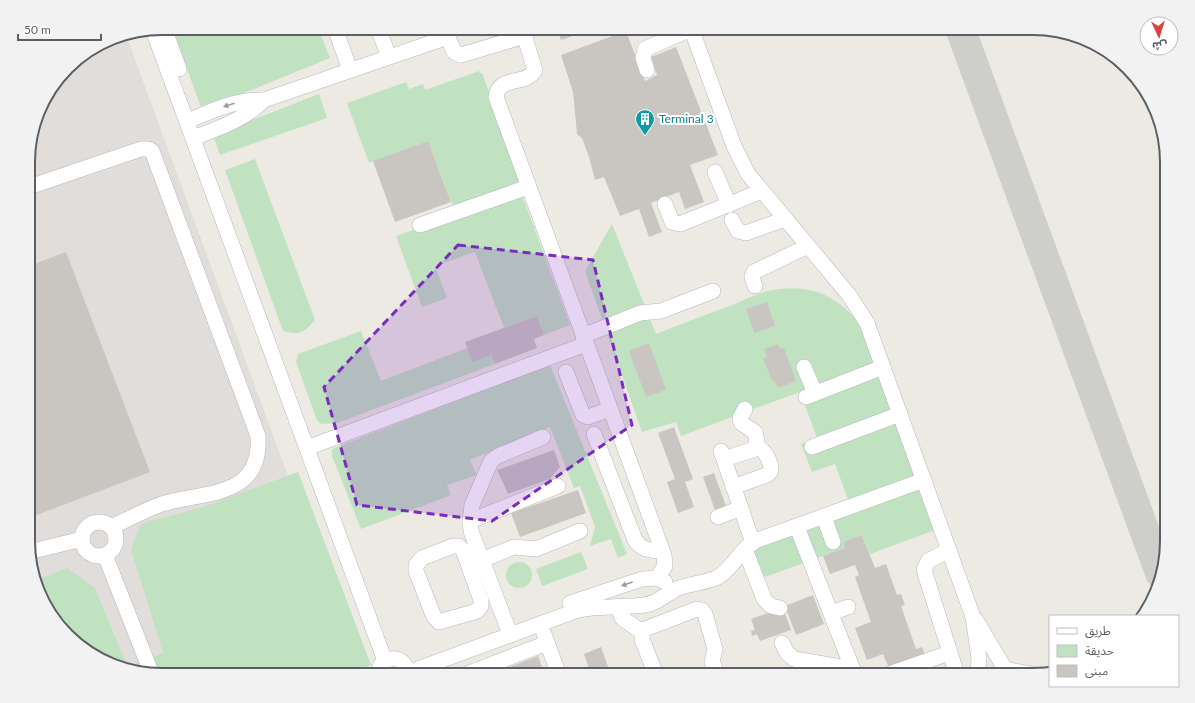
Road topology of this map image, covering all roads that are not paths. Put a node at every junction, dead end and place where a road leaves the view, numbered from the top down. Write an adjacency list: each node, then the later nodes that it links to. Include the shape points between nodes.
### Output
1 (156, 35): 15 (street)
2 (166, 35): 15 (street)
3 (338, 35): 12 (street)
4 (381, 35): 11 (street)
5 (439, 35): 11 (street)
6 (447, 35): 7 (street, via 454,52 461,55)
7 (515, 35)
8 (524, 35): 19 (street, via 535,66 534,72 502,85 496,92 496,97)
9 (676, 35): 13 (street, via 645,49 643,58)
10 (694, 35): 20 (street, via 738,156)
11 (389, 57): 12 (street)
12 (350, 70): 14 (street)
13 (647, 70)
14 (264, 100): 15 (street, one-way to 15, via 230,104); 16 (street, via 244,117)
15 (192, 119): 16 (street)
16 (198, 136): 38 (street)
17 (715, 172): 22 (street)
18 (35, 185): 49 (street, via 140,149 152,151 258,436 259,450 254,465 245,479 233,488 161,505)
19 (528, 186): 25 (street); 29 (street)
20 (762, 192): 22 (street); 23 (street)
21 (664, 204): 22 (street, via 671,220 677,224)
22 (729, 205)
23 (785, 219): 24 (street, via 746,233 738,231); 26 (street)
24 (732, 220)
25 (420, 225)
26 (808, 246): 27 (street, via 754,272 752,277); 30 (street, via 862,313)
27 (755, 286)
28 (713, 291): 29 (street, via 661,310 640,314)
29 (584, 340): 34 (street); 38 (street)
30 (883, 366): 31 (street, via 810,395); 35 (street)
31 (804, 367)
32 (566, 372): 34 (street, via 583,416 588,417)
33 (745, 408): 40 (street, via 740,418 741,423 755,432)
34 (610, 409): 56 (street)
35 (900, 414): 39 (street); 41 (street)
36 (594, 434): 56 (street, via 635,540 642,548)
37 (543, 437): 47 (street, via 491,461 472,505)
38 (311, 447): 73 (street)
39 (812, 447)
40 (758, 448): 43 (street, via 765,453 771,468 769,473); 43 (street, via 722,455)
41 (924, 480): 45 (street); 55 (street)
42 (558, 486): 47 (street)
43 (733, 487): 44 (street)
44 (741, 508): 46 (street); 53 (street)
45 (824, 516): 48 (street); 52 (street)
46 (718, 517)
47 (470, 521): 58 (street)
48 (797, 526): 53 (street); 65 (street)
49 (112, 527): 51 (street, via 100,522 93,523 87,526); 57 (street, via 117,540 111,552)
50 (580, 531): 58 (street, via 536,549 514,547)
51 (82, 539): 54 (street); 57 (street, via 86,551 98,557)
52 (833, 542)
53 (749, 546): 60 (street, via 720,576); 62 (street, via 764,599 771,606)
54 (36, 550)
55 (949, 550): 66 (street); 72 (street, via 928,561 924,570)
56 (662, 551): 59 (street, via 665,566)
57 (105, 555): 74 (street)
58 (482, 560): 68 (street)
59 (656, 578): 60 (street, via 664,580); 67 (street, one-way to 67, via 642,579)
60 (675, 590): 61 (street, via 652,604)
61 (624, 606): 67 (street, via 603,606); 69 (street, via 630,623)
62 (780, 608)
63 (848, 608): 65 (street)
64 (479, 609): 64 (street, via 481,600 461,548 453,546 419,560 416,571 437,621 445,622); 68 (street, via 493,614)
65 (831, 613): 81 (street)
66 (973, 617): 84 (street); 87 (street)
67 (539, 619): 68 (street); 71 (street)
68 (505, 631): 73 (street)
69 (642, 632): 78 (street, via 642,639); 79 (street, via 694,610 702,610 715,649 712,662)
70 (782, 642): 80 (street, via 787,653 794,659)
71 (547, 643): 76 (street); 77 (street)
72 (949, 653): 82 (street); 83 (street)
73 (399, 666): 75 (street)
74 (148, 667)
75 (386, 668)
76 (482, 668)
77 (556, 668)
78 (653, 668)
79 (715, 668)
80 (836, 668)
81 (852, 668)
82 (916, 668)
83 (954, 668)
84 (978, 668)
85 (988, 668): 86 (street)
86 (1000, 668)
87 (1006, 668)

